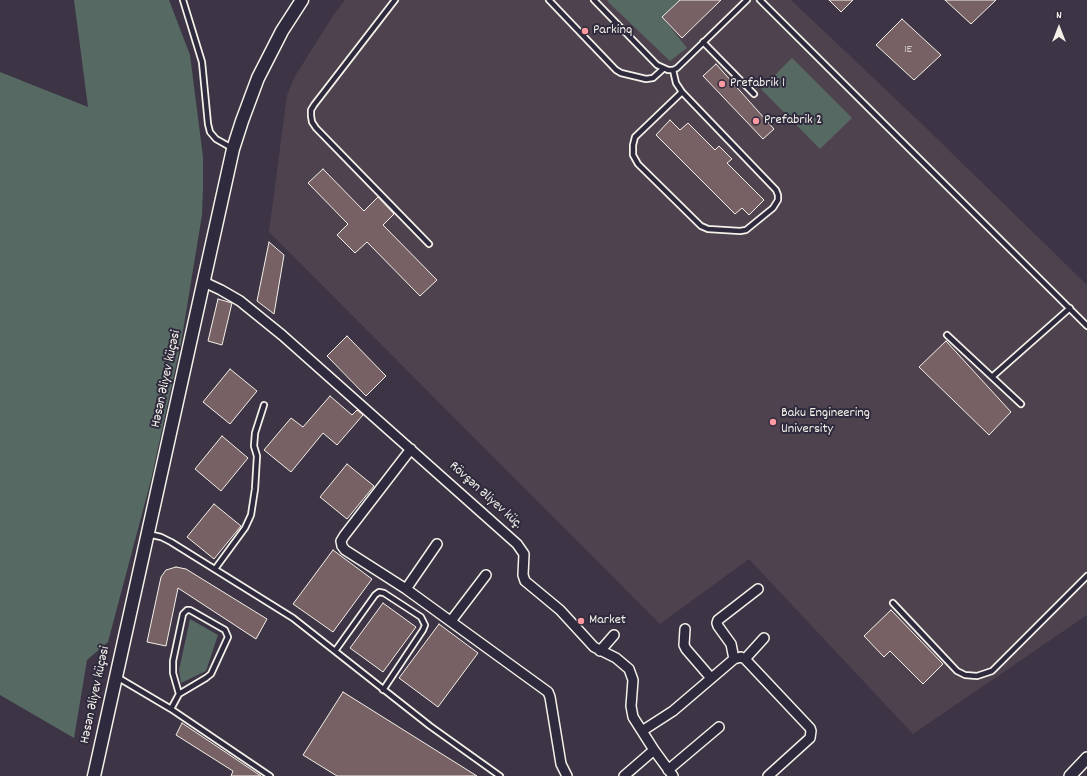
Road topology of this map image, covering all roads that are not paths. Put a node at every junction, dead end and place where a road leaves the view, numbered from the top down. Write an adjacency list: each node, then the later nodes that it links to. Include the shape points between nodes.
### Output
1 (183, 0): 13 (lane, via 202,62 210,132 216,139)
2 (302, 0): 13 (main road, Həsən Əliyev küçəsi, via 282,31 261,72)
3 (395, 0): 14 (lane, via 314,105 311,116 316,128)
4 (549, 0): 9 (lane, via 616,70 646,79 653,78)
5 (594, 0): 9 (lane)
6 (747, 0): 8 (lane)
7 (760, 0): 16 (lane)
8 (703, 42): 10 (lane); 12 (lane)
9 (662, 69): 10 (lane)
10 (673, 70): 11 (lane, via 676,83)
11 (682, 92): 11 (lane, via 776,190 778,200 773,208 746,230 708,229 701,226 638,164 633,155 635,137)
12 (754, 94)
13 (233, 149): 15 (main road, Həsən Əliyev küçəsi)
14 (429, 244)
15 (204, 282): 22 (street, Rövşən Əliyev küç., via 249,308); 23 (main road, Həsən Əliyev küçəsi)
16 (1070, 308): 17 (lane); 19 (lane)
17 (1087, 326)
18 (947, 335): 19 (lane)
19 (992, 377): 21 (lane)
20 (264, 404): 25 (lane, via 255,433 254,446 257,456 251,515 245,528)
21 (1021, 404)
22 (411, 449): 28 (street, via 341,541 345,550); 36 (street, Rövşən Əliyev küç., via 517,544 524,554 525,581 560,610 588,642)
23 (148, 534): 25 (lane, via 162,537); 39 (main road, Həsən Əliyev küçəsi)
24 (437, 544): 28 (street)
25 (215, 569): 35 (lane, via 293,618)
26 (486, 576): 31 (street)
27 (1087, 576): 30 (lane, via 992,671 977,676 965,675 958,671)
28 (406, 589): 31 (street)
29 (758, 589): 37 (street, via 718,620 718,626 731,644)
30 (893, 604)
31 (451, 621): 52 (street, via 548,692 561,764)
32 (685, 629): 40 (street, via 686,649)
33 (614, 635): 36 (street)
34 (764, 638): 38 (street)
35 (335, 651): 41 (lane); 41 (lane, via 379,592 421,617 425,625 423,630)
36 (600, 651): 45 (street, Rövşən Əliyev küç., via 623,663 632,675 631,714)
37 (734, 659): 38 (street); 40 (street)
38 (745, 659): 54 (street, via 811,731 810,738)
39 (116, 676): 43 (lane); 49 (main road, Həsən Əliyev küçəsi)
40 (711, 678): 45 (street, via 663,718)
41 (383, 690): 51 (lane)
42 (179, 694): 42 (lane, via 211,674 228,637 225,630 190,610 183,614 173,661 173,673); 43 (lane)
43 (171, 708): 50 (lane)
44 (719, 727): 48 (street)
45 (642, 731): 46 (street, Rövşən Əliyev küç.)
46 (654, 750): 48 (street, Rövşən Əliyev küç.); 53 (street)
47 (1087, 758): 55 (street)
48 (671, 773)
49 (95, 775)
50 (270, 776)
51 (500, 776)
52 (567, 776)
53 (624, 776)
54 (768, 776)
55 (1070, 776)

